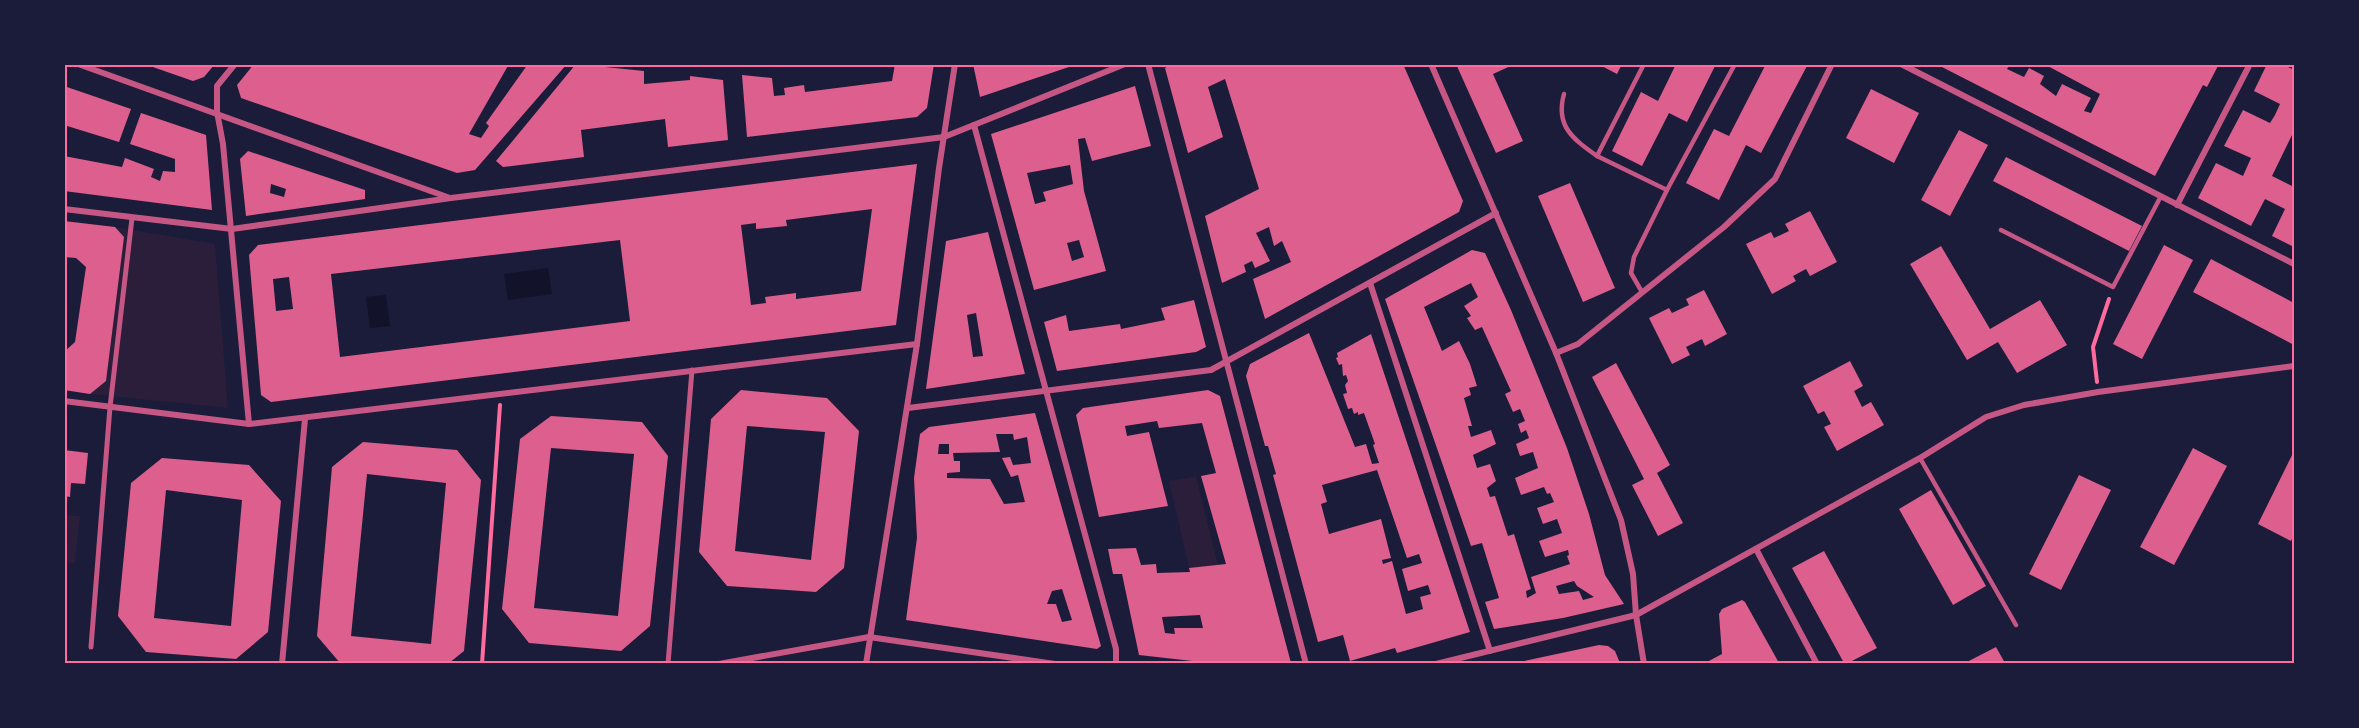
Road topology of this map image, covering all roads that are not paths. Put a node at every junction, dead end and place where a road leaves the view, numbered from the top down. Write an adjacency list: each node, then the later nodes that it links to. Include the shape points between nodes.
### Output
1 (78, 64): 13 (street)
2 (235, 64): 13 (street, via 217,86)
3 (955, 64): 15 (street)
4 (1125, 64): 14 (street)
5 (1148, 64): 31 (street)
6 (1431, 64): 22 (street)
7 (1644, 64): 16 (lane)
8 (1735, 64): 17 (lane)
9 (1832, 64): 28 (street, via 1775,179 1724,227)
10 (1901, 64): 19 (street)
11 (2250, 64): 20 (street)
12 (1564, 94): 16 (lane, via 1560,109 1564,125)
13 (217, 112): 18 (street); 24 (street)
14 (974, 125): 15 (street); 34 (street)
15 (944, 137): 18 (street); 29 (street)
16 (1597, 156): 17 (lane)
17 (1667, 190): 28 (lane, via 1632,264 1631,273)
18 (451, 198): 24 (street)
19 (2160, 198): 20 (street); 25 (lane, via 2113,287)
20 (2176, 205): 26 (street)
21 (64, 209): 23 (street)
22 (1496, 213): 27 (street); 30 (street)
23 (132, 218): 24 (street); 36 (street)
24 (232, 229): 39 (street)
25 (2001, 230)
26 (2295, 264)
27 (1370, 283): 31 (street); 46 (street)
28 (1642, 292): 30 (street, via 1578,344)
29 (917, 344): 33 (street); 37 (street)
30 (1556, 353): 42 (street, via 1621,520 1633,574)
31 (1228, 362): 34 (street, via 1211,370); 54 (street)
32 (2295, 366): 40 (street, via 2024,405 1986,417)
33 (692, 370): 38 (street); 49 (street)
34 (1046, 391): 37 (street); 53 (street, via 1116,649)
35 (64, 401): 36 (street)
36 (110, 406): 39 (street); 45 (street)
37 (908, 408): 44 (street)
38 (305, 419): 39 (street); 48 (street)
39 (249, 424)
40 (1920, 458): 41 (street); 43 (lane)
41 (1756, 549): 42 (street); 57 (street)
42 (1636, 615): 46 (street); 56 (street)
43 (2016, 625)
44 (869, 637): 47 (street); 51 (street); 52 (street)
45 (91, 647)
46 (1490, 651): 55 (street)
47 (759, 660): 50 (street)
48 (282, 663)
49 (668, 663)
50 (719, 663)
51 (866, 663)
52 (1055, 663)
53 (1116, 663)
54 (1306, 663)
55 (1436, 663)
56 (1644, 663)
57 (1817, 663)

